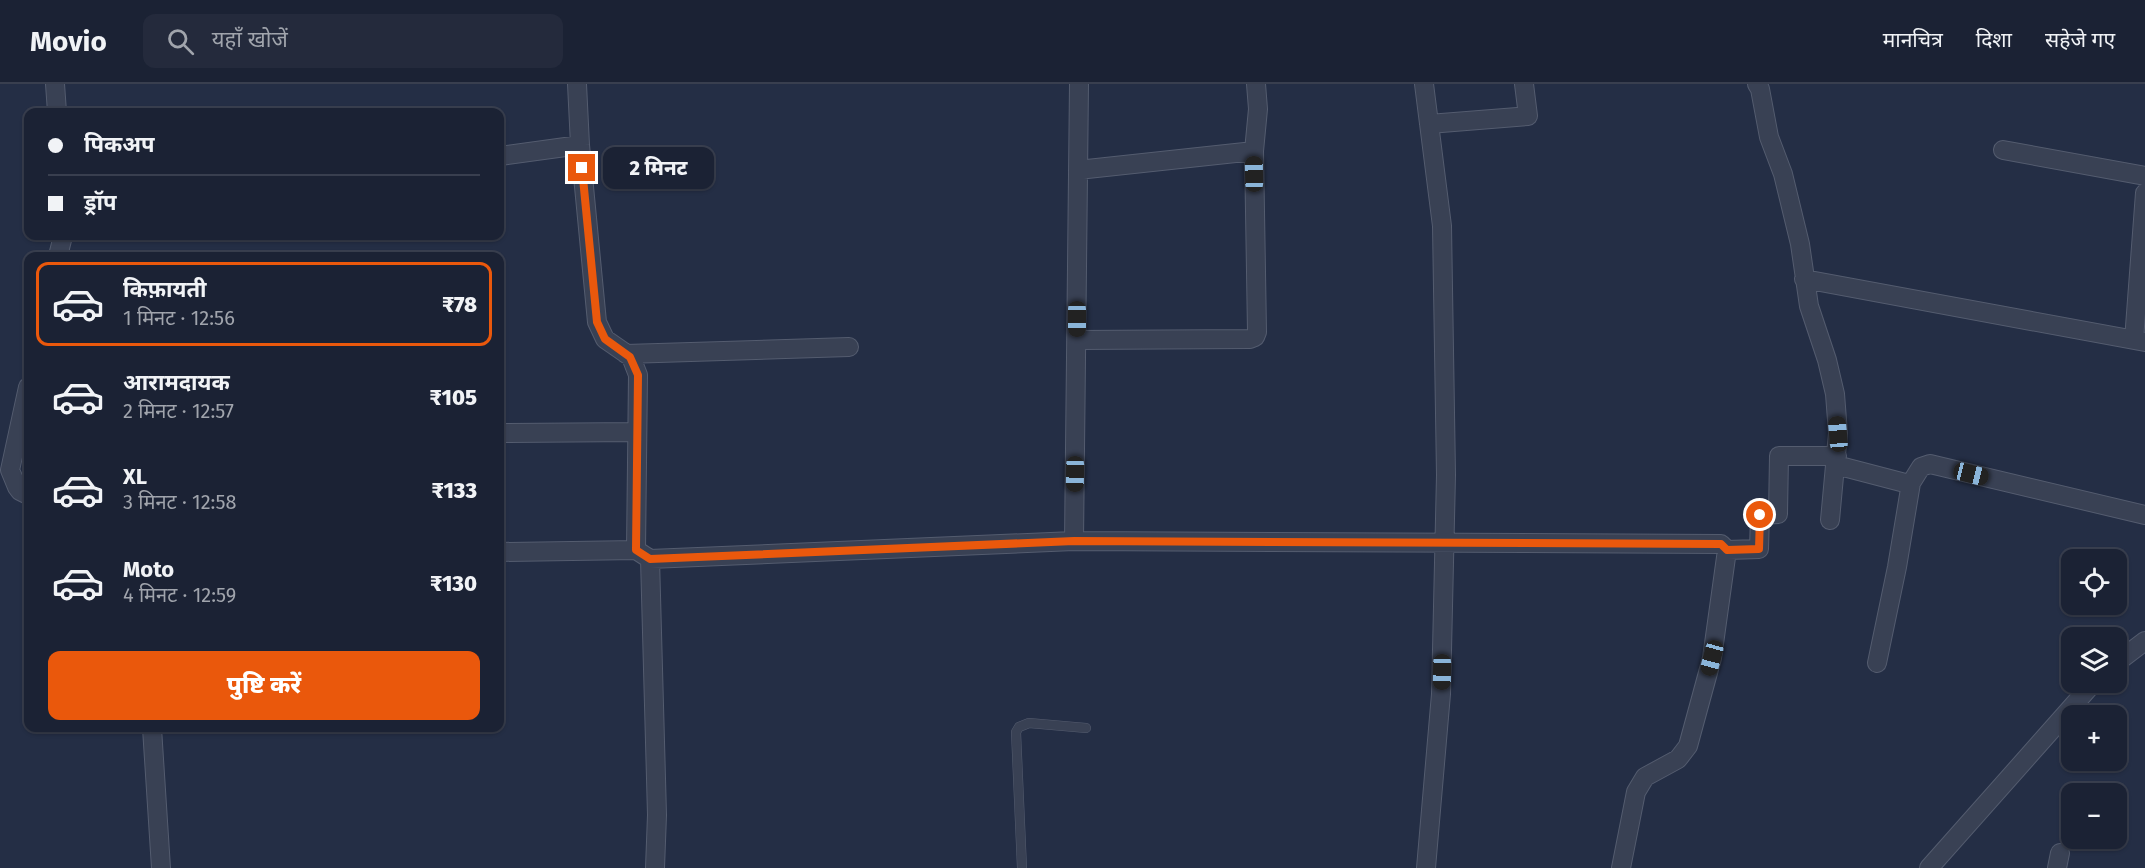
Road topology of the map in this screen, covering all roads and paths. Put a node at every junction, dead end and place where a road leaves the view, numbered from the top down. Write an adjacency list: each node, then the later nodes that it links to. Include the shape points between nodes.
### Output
1 (55, 84): 8 (street)
2 (577, 84): 10 (street)
3 (1079, 84): 14 (street)
4 (1256, 84): 12 (street)
5 (1424, 84): 9 (street)
6 (1524, 84): 9 (street, via 1528,116)
7 (1757, 84): 17 (street, via 1800,244)
8 (57, 108)
9 (1429, 124): 31 (street, via 1442,226)
10 (580, 146): 13 (street); 21 (street, via 597,322 605,339)
11 (2003, 150): 15 (street)
12 (1254, 151): 14 (street); 18 (street, via 1255,337)
13 (504, 156)
14 (1078, 170): 18 (street)
15 (2145, 176)
16 (2145, 193): 19 (street)
17 (1804, 279): 19 (street); 25 (street, via 1835,394)
18 (1077, 340): 30 (street)
19 (2139, 341)
20 (849, 347): 21 (street)
21 (626, 354): 23 (street, via 638,375)
22 (24, 405): 27 (street, via 10,470 17,487)
23 (638, 432): 24 (street); 34 (street)
24 (504, 433)
25 (1837, 460): 26 (street); 29 (street); 32 (street, via 1779,456 1778,514 1760,515 1759,549)
26 (1911, 483): 28 (street, via 1921,467 1930,464); 37 (street)
27 (24, 492)
28 (2145, 515)
29 (1830, 520)
30 (1074, 541): 31 (street); 34 (street)
31 (1444, 543): 32 (street, via 1721,544); 44 (street, via 1441,694)
32 (1727, 550): 45 (street, via 1712,658 1688,746 1678,759 1640,784)
33 (504, 552): 34 (street)
34 (643, 554): 42 (street, via 657,815)
35 (2145, 641): 36 (street)
36 (2127, 655)
37 (1876, 663)
38 (2084, 693): 46 (street)
39 (1086, 728): 43 (lane, via 1029,723 1022,724 1016,732)
40 (152, 732): 41 (street)
41 (161, 868)
42 (655, 868)
43 (1022, 868)
44 (1426, 868)
45 (1621, 868)
46 (1929, 868)

